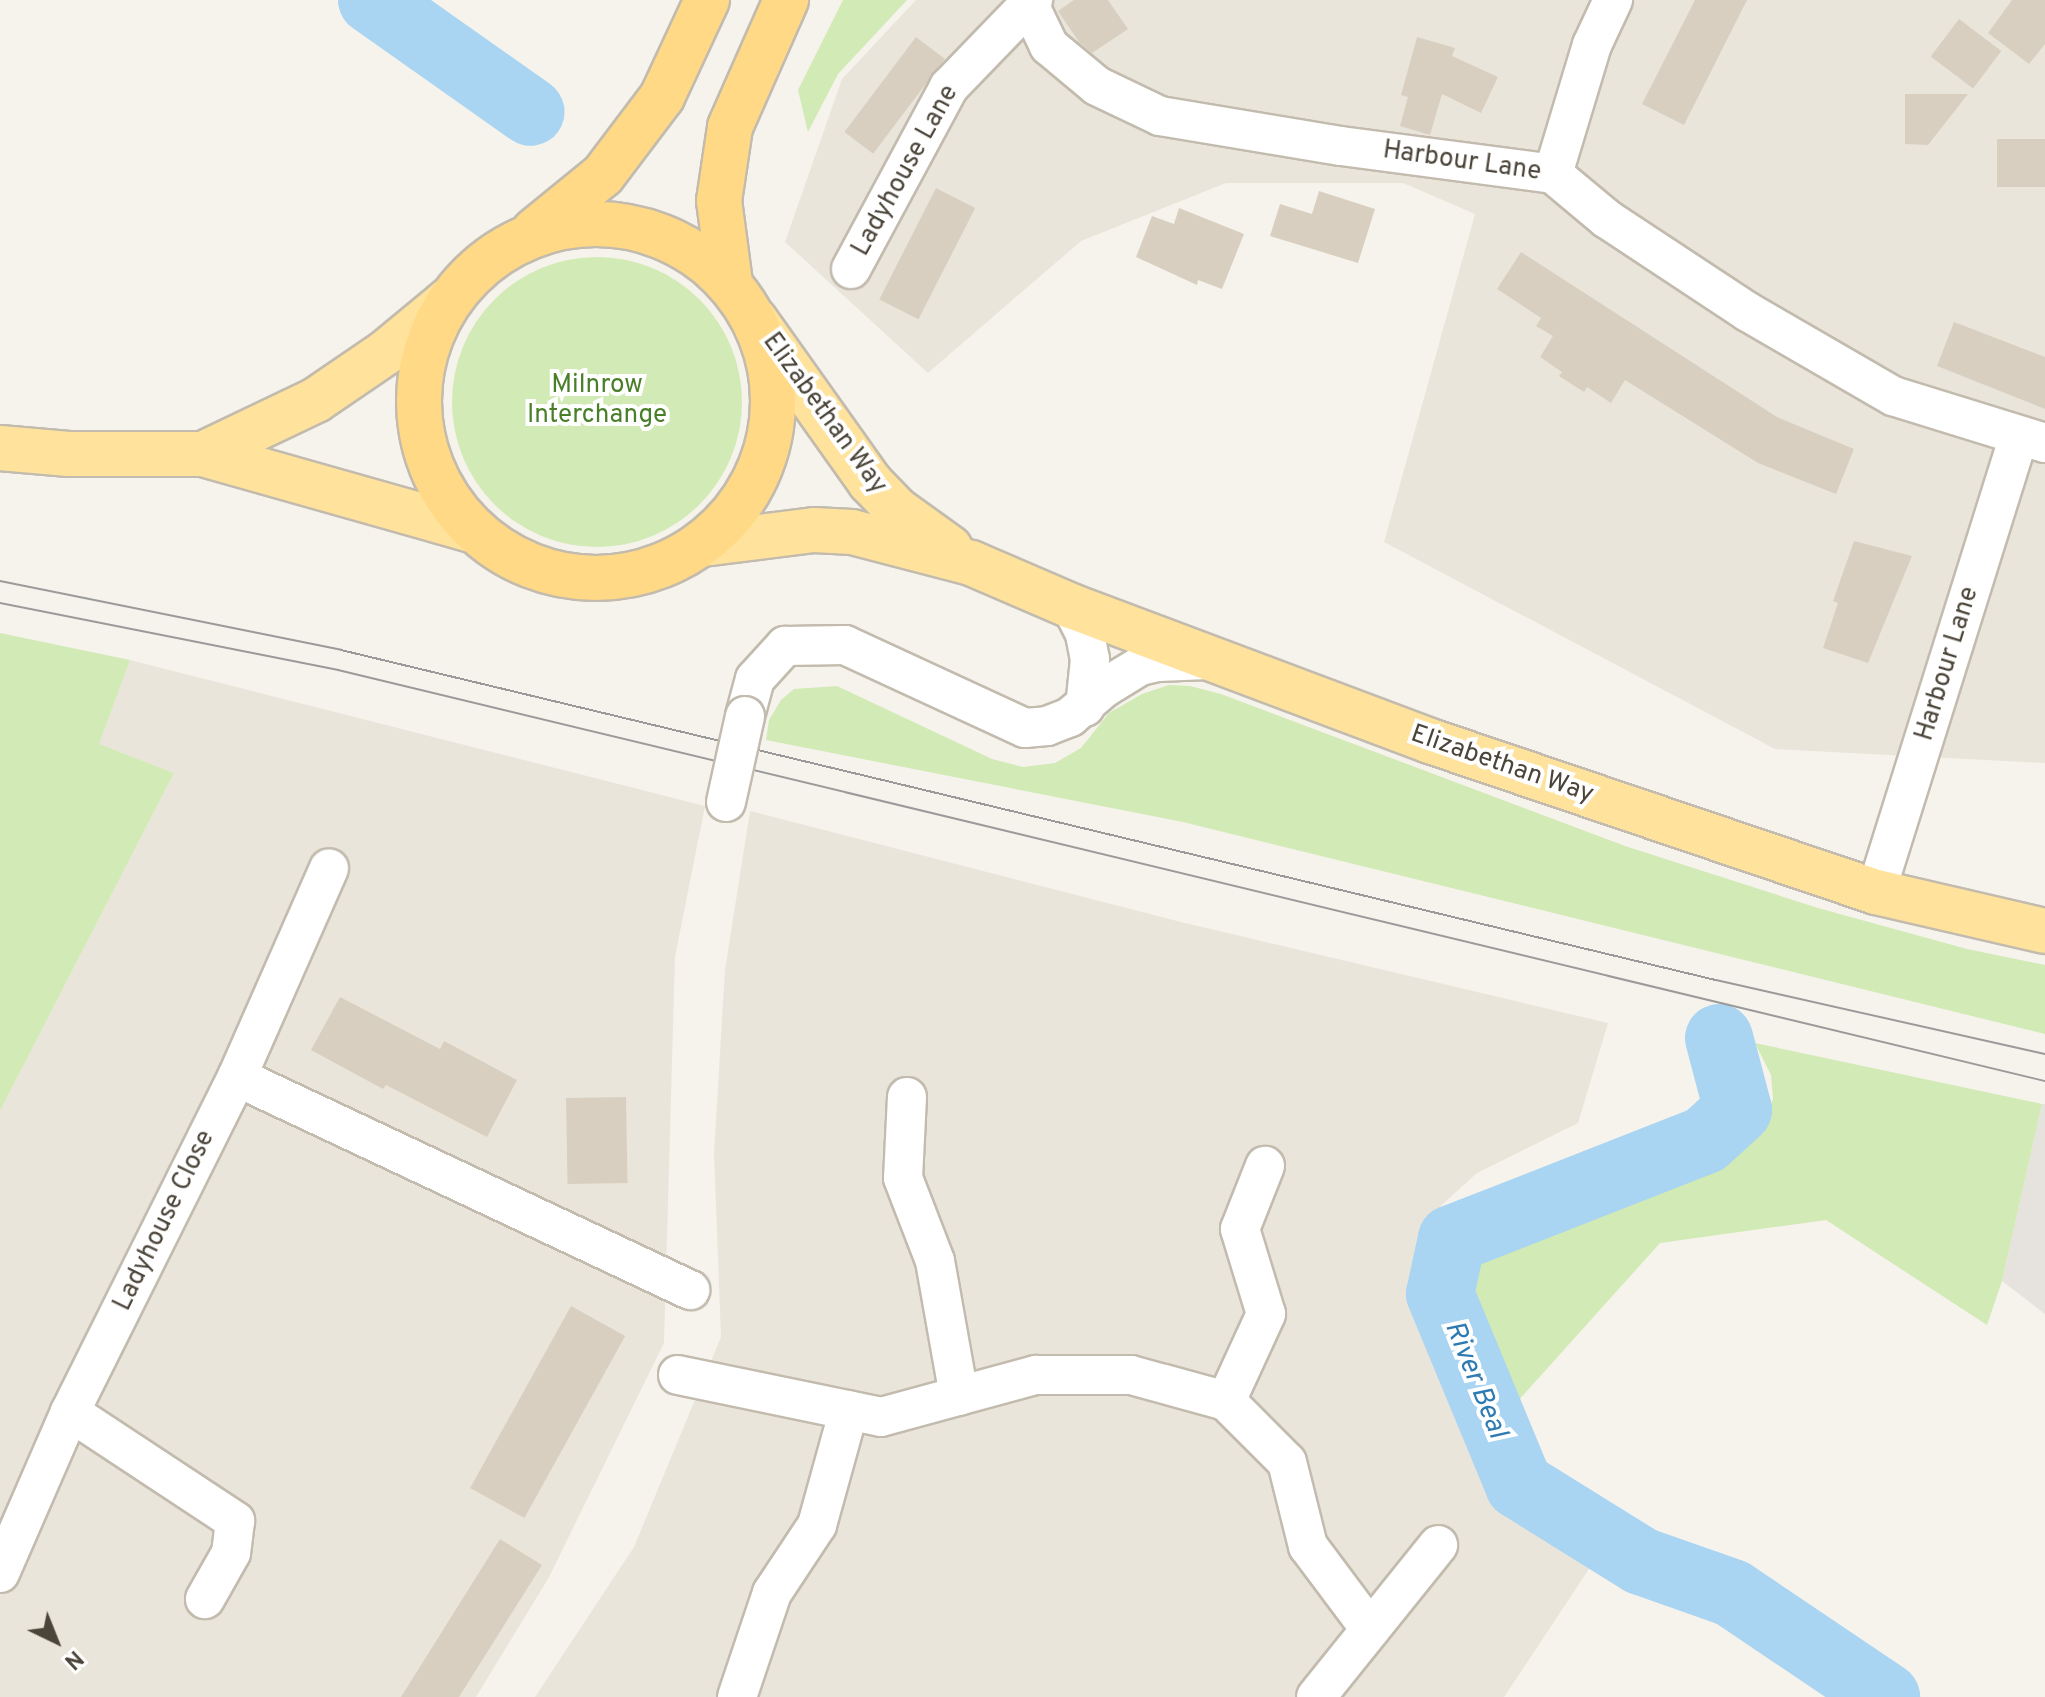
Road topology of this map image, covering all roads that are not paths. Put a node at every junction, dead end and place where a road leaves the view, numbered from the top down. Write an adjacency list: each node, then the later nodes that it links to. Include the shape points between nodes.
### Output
1 (707, 0): 6 (highway, via 662,97 603,175)
2 (786, 0): 8 (highway, via 730,127 719,201)
3 (1613, 0): 5 (street, via 1592,45)
4 (1029, 1): 5 (street, Harbour Lane, via 1049,46 1097,86 1160,116); 7 (street, Ladyhouse Lane, via 949,87)
5 (1553, 174): 11 (street, Harbour Lane, via 1607,219 1748,312 1893,396)
6 (526, 238): 8 (highway, via 568,225 643,230 696,254); 9 (highway, via 483,263)
7 (851, 269)
8 (730, 283): 10 (highway)
9 (450, 299): 13 (main road, via 316,400); 14 (highway, via 427,344 417,393 422,443 440,490)
10 (755, 320): 15 (highway, via 771,367 771,429 762,465 738,508); 16 (main road, Elizabethan Way, via 870,482 897,510)
11 (2032, 439): 22 (street, Harbour Lane)
12 (0, 448): 13 (main road)
13 (203, 454): 14 (main road)
14 (471, 530): 15 (highway, via 512,559 547,572 609,579 659,568)
15 (703, 544): 16 (main road, Elizabethan Way, via 814,530 852,532)
16 (971, 563): 17 (main road, Elizabethan Way)
17 (1071, 606): 18 (main road, Elizabethan Way); 19 (street, via 1090,659)
18 (1215, 660): 19 (street, via 1140,666); 22 (main road, Elizabethan Way, via 1445,747)
19 (1085, 707): 20 (street, bridge, via 1047,726 1025,728 845,645 785,646 755,679)
20 (726, 802)
21 (329, 868): 24 (street, Ladyhouse Close)
22 (1876, 892): 23 (main road, Elizabethan Way)
23 (2045, 931)
24 (237, 1077): 27 (street); 32 (street, Ladyhouse Close)
25 (907, 1097): 29 (street, via 903,1178 935,1261)
26 (1265, 1166): 30 (street, via 1240,1229 1266,1314)
27 (690, 1290)
28 (678, 1375): 31 (street)
29 (959, 1396): 30 (street, via 1036,1375 1131,1375); 31 (street, via 881,1417)
30 (1226, 1401): 36 (street, via 1287,1462 1308,1546)
31 (849, 1410): 37 (street, via 817,1525 772,1593)
32 (70, 1412): 34 (street, Ladyhouse Close); 35 (street, via 235,1521 231,1553)
33 (1438, 1545): 36 (street)
34 (0, 1573)
35 (205, 1599)
36 (1370, 1629): 38 (street)
37 (737, 1697)
38 (1316, 1697)

